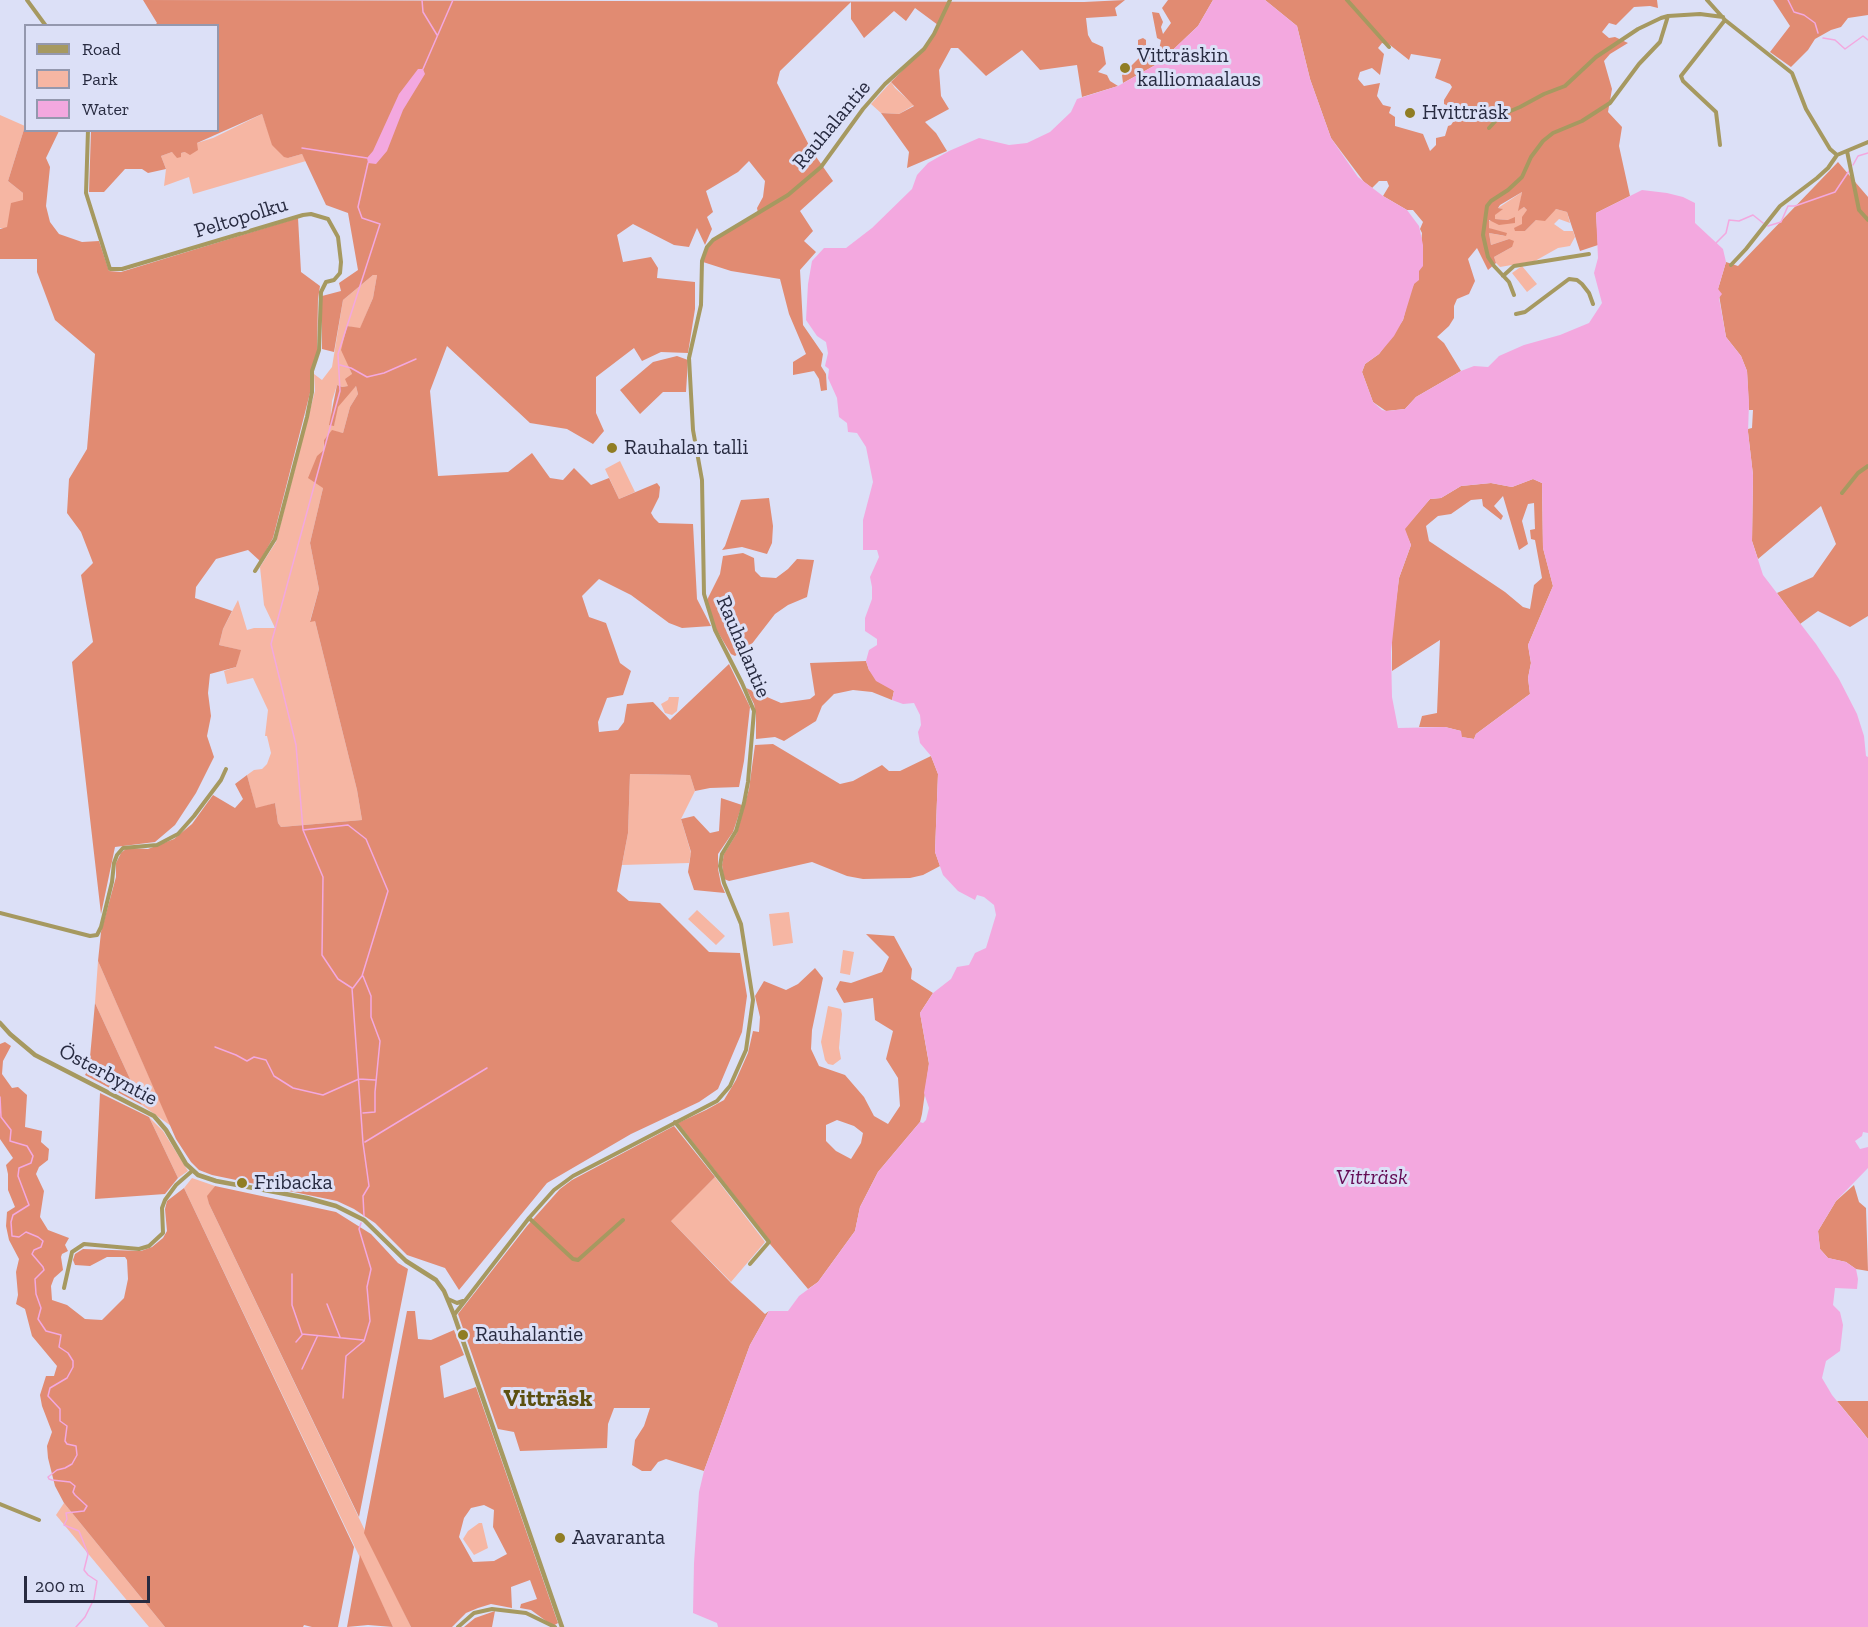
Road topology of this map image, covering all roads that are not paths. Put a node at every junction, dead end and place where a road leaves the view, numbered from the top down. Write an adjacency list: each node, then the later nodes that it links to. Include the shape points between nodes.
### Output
1 (27, 0): 8 (street)
2 (950, 0): 29 (street, Rauhalantie, via 924,49 885,84 821,166 788,195 713,240 702,261 701,305 689,358 693,430 702,480 704,594 715,630 752,703 754,719 744,803 720,866 741,924 754,1008 746,1050 730,1086 717,1101)
3 (1347, 0): 9 (street)
4 (1707, 1): 5 (street); 7 (street)
5 (1700, 14): 6 (street); 7 (street)
6 (1668, 16): 10 (street, via 1638,29 1596,57 1565,86 1501,115); 19 (street, via 1660,42 1610,103 1543,141 1522,177 1486,206 1485,246 1488,257)
7 (1724, 19): 13 (street, via 1681,76 1716,112); 15 (street, via 1792,73 1806,110)
8 (45, 24)
9 (1389, 47)
10 (1489, 128)
11 (88, 132): 25 (street, Peltopolku, via 86,193 111,269 303,215 328,219 338,237 340,273 326,282 321,292 319,350 312,371 307,417 275,539)
12 (1868, 142): 14 (street)
13 (1720, 145)
14 (1847, 151): 15 (street); 16 (street, via 1859,210)
15 (1837, 155): 18 (street, via 1822,173 1780,206)
16 (1868, 219)
17 (1589, 254): 19 (street, via 1514,266)
18 (1731, 265)
19 (1503, 276): 20 (street)
20 (1514, 295)
21 (1593, 304): 22 (street, via 1582,284 1569,279)
22 (1516, 315)
23 (1868, 466): 24 (street)
24 (1842, 493)
25 (255, 571)
26 (226, 769): 27 (street, via 178,834 157,845 123,848 117,855 97,935)
27 (0, 914)
28 (0, 1023): 30 (street, Österbyntie, via 35,1055 154,1116)
29 (675, 1122): 31 (street, Rauhalantie, via 573,1176 545,1198); 33 (street, via 769,1242)
30 (192, 1171): 34 (street, via 165,1200 164,1233 139,1249 84,1244 72,1252); 35 (street, via 205,1179 307,1198 351,1213 375,1229 406,1261 436,1280)
31 (529, 1218): 32 (street, via 578,1260); 36 (street, Rauhalantie)
32 (623, 1220)
33 (750, 1264)
34 (64, 1288)
35 (447, 1299): 36 (street); 37 (street)
36 (464, 1301): 37 (street, Rauhalantie)
37 (454, 1315): 42 (street)
38 (0, 1504): 39 (street)
39 (39, 1520)
40 (458, 1627): 41 (street, via 474,1613 492,1609 526,1613)
41 (555, 1627)
42 (562, 1627)

